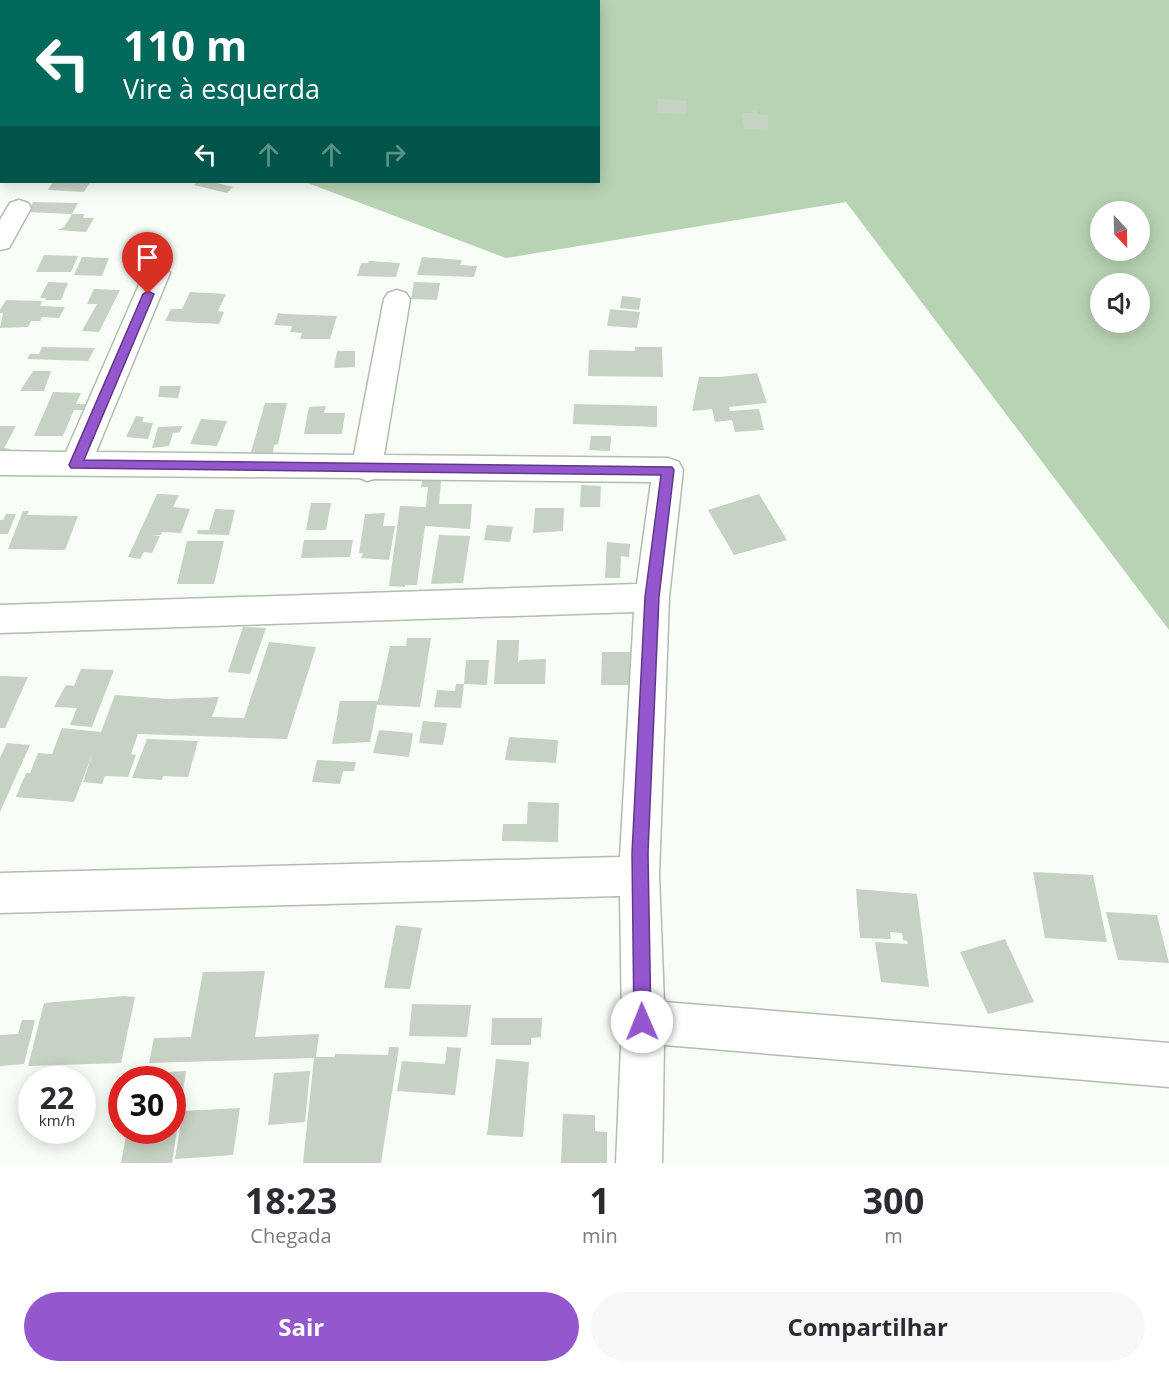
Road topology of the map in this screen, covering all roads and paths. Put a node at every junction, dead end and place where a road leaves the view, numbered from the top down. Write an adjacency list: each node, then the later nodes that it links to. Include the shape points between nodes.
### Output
1 (20, 208): 2 (street)
2 (0, 242)
3 (157, 273): 6 (street)
4 (397, 299): 7 (street)
5 (0, 464): 6 (street)
6 (76, 465): 7 (street)
7 (367, 469): 8 (street, via 668,470)
8 (652, 597): 9 (street); 10 (street)
9 (0, 619)
10 (639, 876): 11 (street); 12 (street)
11 (0, 893)
12 (642, 1022): 13 (street); 14 (street)
13 (1169, 1065)
14 (639, 1163)

